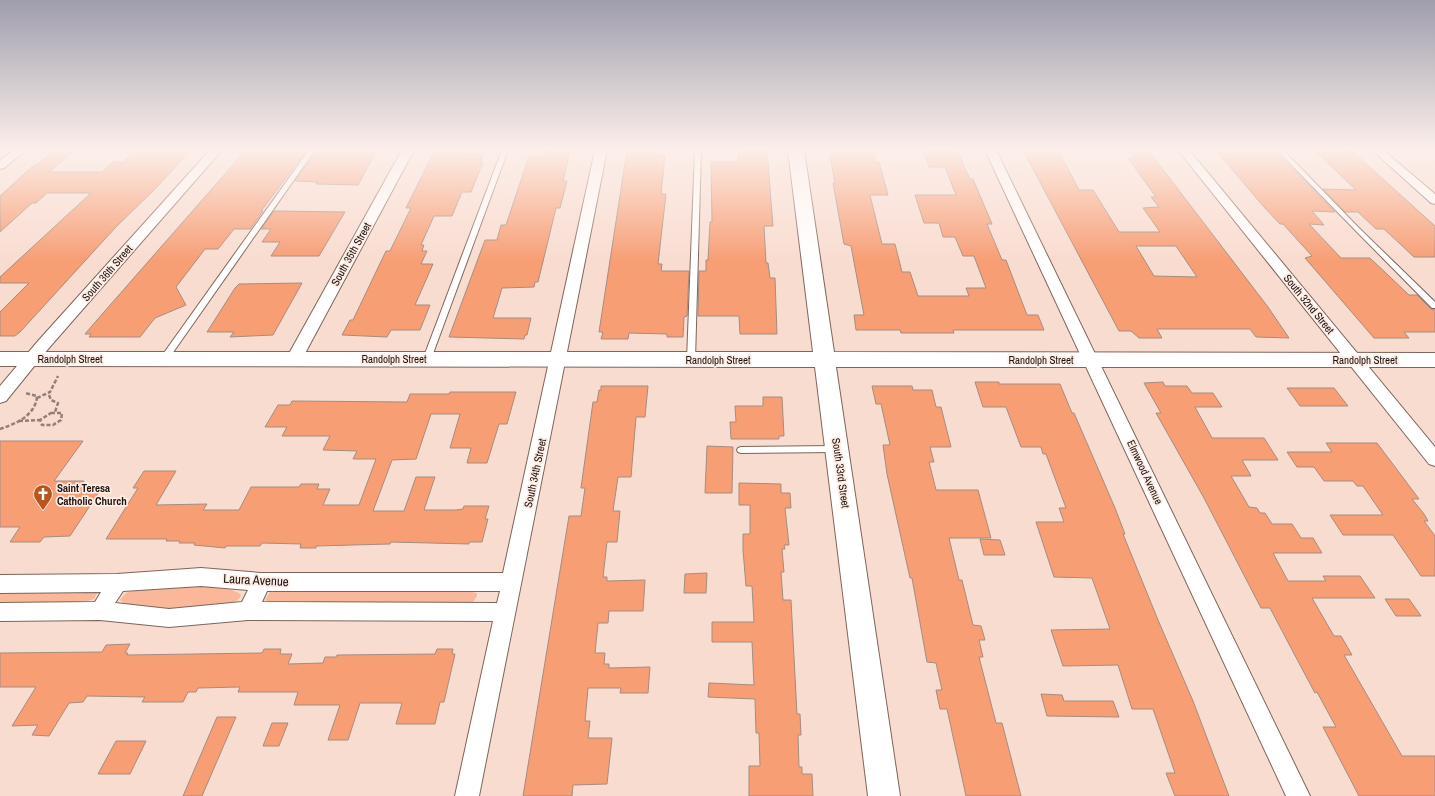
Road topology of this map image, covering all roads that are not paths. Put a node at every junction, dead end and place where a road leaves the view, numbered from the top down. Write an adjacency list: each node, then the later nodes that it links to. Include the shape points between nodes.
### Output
1 (183, 187): 15 (street, South 36th Street)
2 (286, 187): 16 (lane)
3 (388, 187): 17 (street, South 35th Street)
4 (491, 187): 18 (lane)
5 (594, 187): 19 (street, South 34th Street)
6 (697, 187): 21 (lane)
7 (801, 187): 20 (main road, South 33rd Street)
8 (1008, 187): 22 (street, Elmwood Avenue)
9 (1213, 187): 23 (street, South 32nd Street)
10 (1316, 187): 13 (lane)
11 (1420, 187): 12 (street)
12 (1435, 200)
13 (1435, 306)
14 (0, 359): 15 (main road, Randolph Street)
15 (32, 359): 16 (main road, Randolph Street); 25 (street, South 36th Street)
16 (164, 359): 17 (main road, Randolph Street)
17 (294, 359): 18 (main road, Randolph Street)
18 (427, 359): 19 (main road, Randolph Street)
19 (559, 359): 21 (main road, Randolph Street); 30 (street, South 34th Street)
20 (825, 359): 21 (main road, Randolph Street); 22 (main road, Randolph Street); 26 (main road, South 33rd Street)
21 (691, 360)
22 (1091, 360): 23 (main road, Randolph Street); 39 (street, Elmwood Avenue)
23 (1355, 360): 24 (main road, Randolph Street); 28 (street, South 32nd Street)
24 (1435, 360)
25 (0, 397)
26 (838, 449): 27 (lane); 38 (main road, South 33rd Street)
27 (741, 450)
28 (1435, 459)
29 (262, 582): 30 (street, Laura Avenue); 31 (street, Laura Avenue, via 201,578); 34 (street)
30 (512, 582): 36 (street, South 34th Street)
31 (117, 583): 32 (street, Laura Avenue); 33 (street)
32 (0, 584)
33 (100, 611): 34 (street, via 169,618); 35 (street)
34 (248, 611): 36 (street)
35 (0, 612)
36 (505, 612): 37 (street, South 34th Street)
37 (467, 796)
38 (884, 796)
39 (1298, 796)

